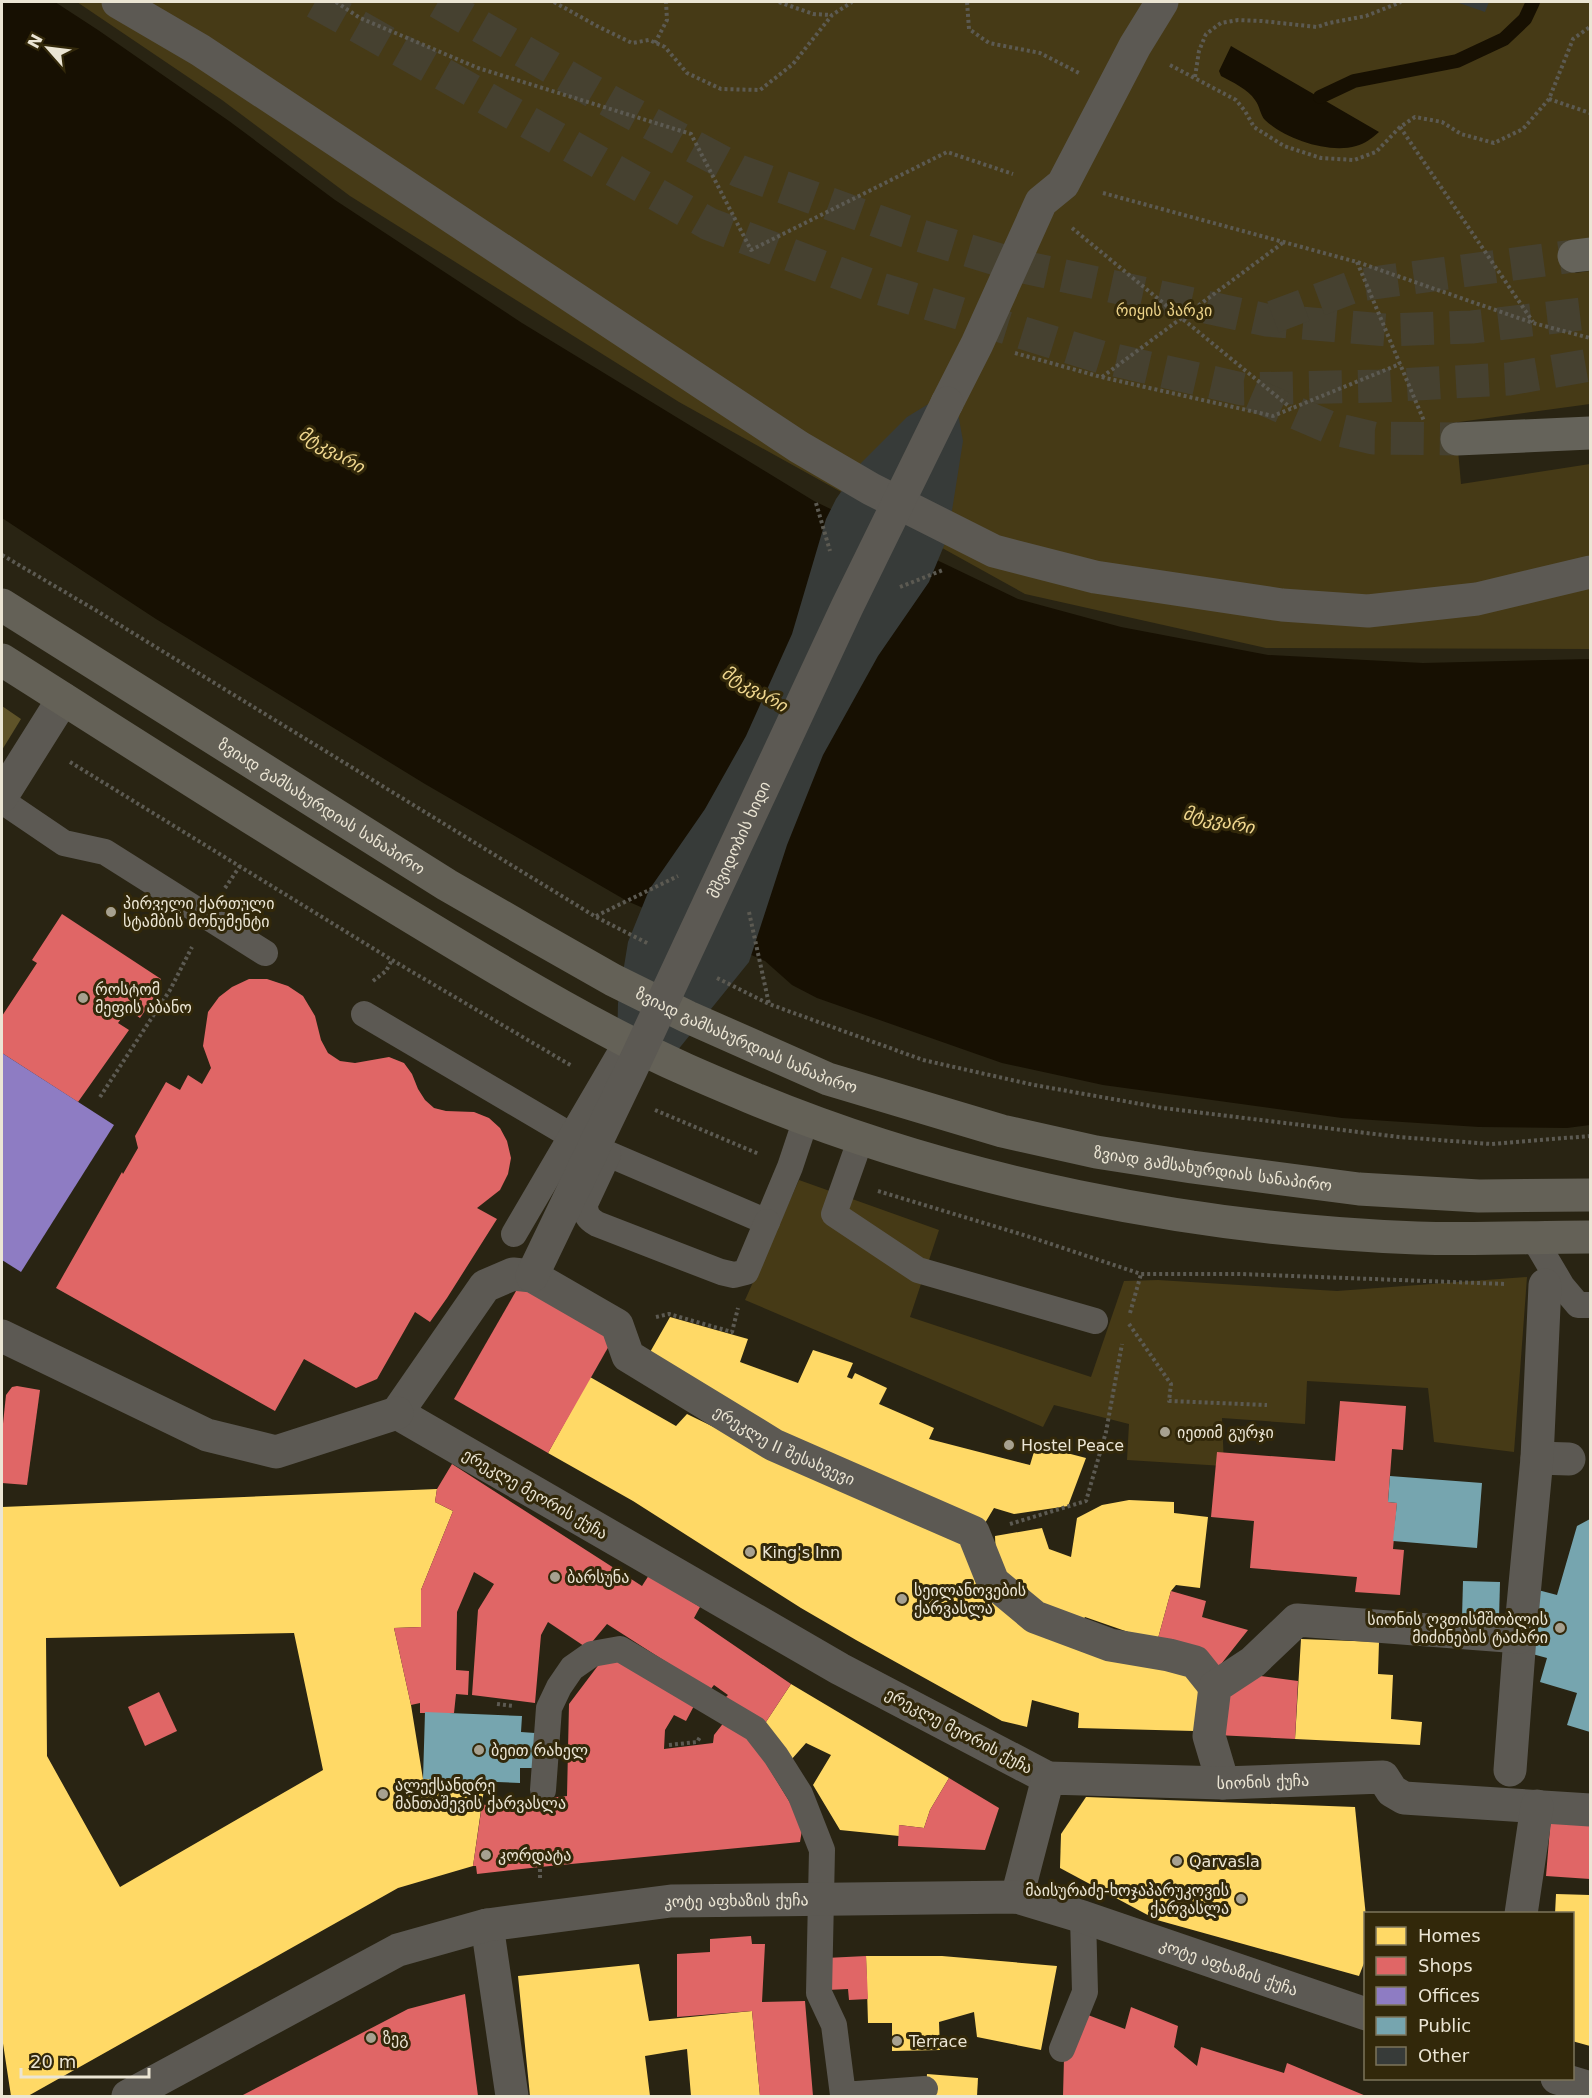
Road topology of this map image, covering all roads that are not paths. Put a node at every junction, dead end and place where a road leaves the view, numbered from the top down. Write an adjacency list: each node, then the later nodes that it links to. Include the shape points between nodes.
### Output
1 (118, 2): 5 (street, via 200,50 799,447 871,489 994,551 1095,577 1282,605 1368,610 1477,599)
2 (1162, 2): 23 (street, მშვიდობის ხიდი, bridge, via 1052,193 947,403)
3 (1590, 433): 4 (main road)
4 (1457, 439)
5 (1590, 572)
6 (2, 605): 18 (highway, ზვიად გამსახურდიას სანაპირო, via 447,885 532,934 688,1017 828,1079 1002,1131 1096,1152 1192,1167 1359,1189 1479,1196)
7 (2, 660): 8 (highway)
8 (63, 699): 9 (street); 13 (highway, via 375,895)
9 (2, 796)
10 (2, 801): 11 (lane, via 63,843 105,852)
11 (265, 954)
12 (364, 1014): 15 (lane)
13 (627, 1041): 14 (highway); 15 (lane)
14 (806, 1119): 16 (highway); 19 (lane)
15 (570, 1136): 17 (lane); 20 (lane)
16 (861, 1138): 21 (highway, via 1007,1180 1199,1218 1412,1238); 26 (lane, via 834,1214 918,1270)
17 (608, 1155): 19 (lane); 19 (lane, via 585,1204 585,1212 597,1224 734,1275 746,1272)
18 (1590, 1195)
19 (767, 1222)
20 (514, 1234)
21 (1533, 1237): 22 (highway); 25 (lane, via 1562,1286 1578,1305)
22 (1590, 1237)
23 (532, 1276): 28 (street, via 513,1274 485,1286); 30 (street, ერეკლე II შესახვევი, via 617,1325 628,1356 774,1445 973,1532 993,1582 1035,1617 1110,1646 1195,1662)
24 (1545, 1285): 29 (street, via 1553,1458)
25 (1590, 1305)
26 (1095, 1321)
27 (2, 1336): 28 (street, via 207,1435 276,1452)
28 (397, 1413): 32 (street, ერეკლე მეორის ქუჩა, via 840,1668)
29 (1520, 1637): 30 (street, via 1297,1620 1253,1662); 31 (street)
30 (1215, 1687): 33 (street, via 1209,1736)
31 (1510, 1770)
32 (1048, 1778): 33 (street, სიონის ქუჩა); 37 (street)
33 (1223, 1783): 35 (street, სიონის ქუჩა, via 1383,1777 1392,1791 1404,1798)
34 (543, 1790): 38 (lane, via 549,1708 559,1687 572,1668 592,1654 620,1649 754,1729 776,1756 800,1794 822,1850)
35 (1537, 1806): 36 (street, სიონის ქუჩა); 39 (street)
36 (1590, 1810)
37 (1017, 1897): 38 (street, კოტე აფხაზის ქუჩა); 40 (street, კოტე აფხაზის ქუჩა)
38 (820, 1898): 41 (street, კოტე აფხაზის ქუჩა, via 671,1901); 44 (lane, via 819,1993 834,2025 843,2095)
39 (1521, 1912)
40 (1083, 1917): 42 (street, კოტე აფხაზის ქუჩა); 43 (lane, via 1085,1992)
41 (487, 1925): 45 (street, კოტე აფხაზის ქუჩა, via 399,1950); 46 (street)
42 (1364, 2014)
43 (1062, 2049)
44 (925, 2089)
45 (128, 2097)
46 (512, 2097)

